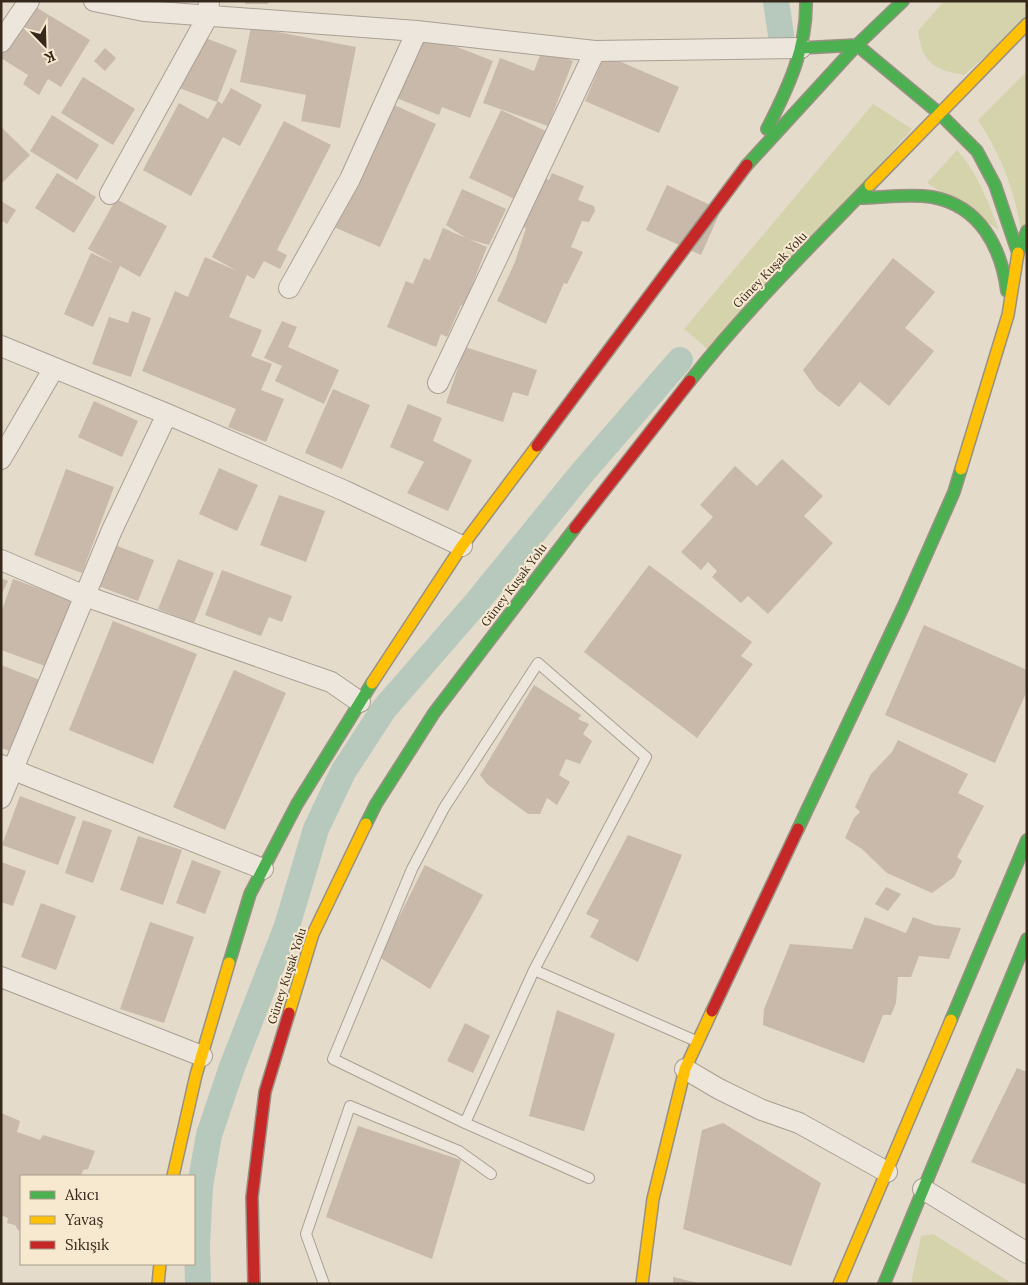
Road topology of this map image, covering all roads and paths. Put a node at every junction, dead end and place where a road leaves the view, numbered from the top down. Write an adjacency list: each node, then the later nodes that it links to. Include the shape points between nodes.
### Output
1 (29, 1): 8 (street)
2 (94, 1): 5 (street, via 144,11)
3 (806, 1): 10 (main road, via 808,17)
4 (903, 1): 9 (main road)
5 (208, 9): 7 (street); 14 (street)
6 (1027, 24): 12 (main road, Güney Kuşak Yolu)
7 (417, 31): 11 (street); 18 (street, via 350,180)
8 (1, 42)
9 (857, 45): 10 (main road); 12 (main road); 13 (main road)
10 (802, 48): 11 (street); 13 (main road, via 782,100)
11 (595, 51): 22 (street)
12 (940, 114): 15 (main road, Güney Kuşak Yolu); 17 (main road, via 977,151 998,193)
13 (753, 157): 25 (main road)
14 (110, 194)
15 (859, 198): 19 (main road, via 932,197 966,209 985,226 995,242 1006,277); 48 (main road, Güney Kuşak Yolu, via 716,348 434,713 376,804 314,934 265,1092 252,1197)
16 (1027, 231): 17 (main road)
17 (1018, 253): 19 (main road)
18 (289, 288)
19 (1008, 315): 36 (main road, via 954,492 896,623)
20 (1, 346): 21 (street)
21 (54, 368): 23 (street); 24 (street)
22 (438, 383)
23 (167, 414): 25 (street); 27 (street)
24 (1, 459)
25 (462, 546): 28 (main road)
26 (1, 560): 27 (street)
27 (85, 596): 28 (street, via 331,682); 29 (street)
28 (360, 702): 32 (main road, via 297,804)
29 (7, 767): 30 (street); 32 (street)
30 (1, 798)
31 (1027, 840): 40 (main road)
32 (263, 869): 37 (main road, via 250,894)
33 (1027, 938): 44 (main road)
34 (534, 970): 36 (lane); 39 (lane); 39 (lane, via 646,757 538,664 444,808 412,869 333,1059)
35 (1, 977): 37 (street)
36 (697, 1041): 38 (main road)
37 (202, 1056): 42 (main road)
38 (685, 1070): 40 (street, via 762,1110 799,1123); 50 (main road, via 653,1199)
39 (465, 1123): 43 (lane)
40 (887, 1172): 51 (main road)
41 (491, 1174): 49 (lane, via 459,1151 350,1106 306,1234)
42 (173, 1175)
43 (589, 1178)
44 (923, 1189): 45 (street); 52 (main road)
45 (1027, 1253)
46 (160, 1265): 47 (main road)
47 (158, 1284)
48 (254, 1284)
49 (324, 1284)
50 (642, 1284)
51 (839, 1284)
52 (884, 1284)

